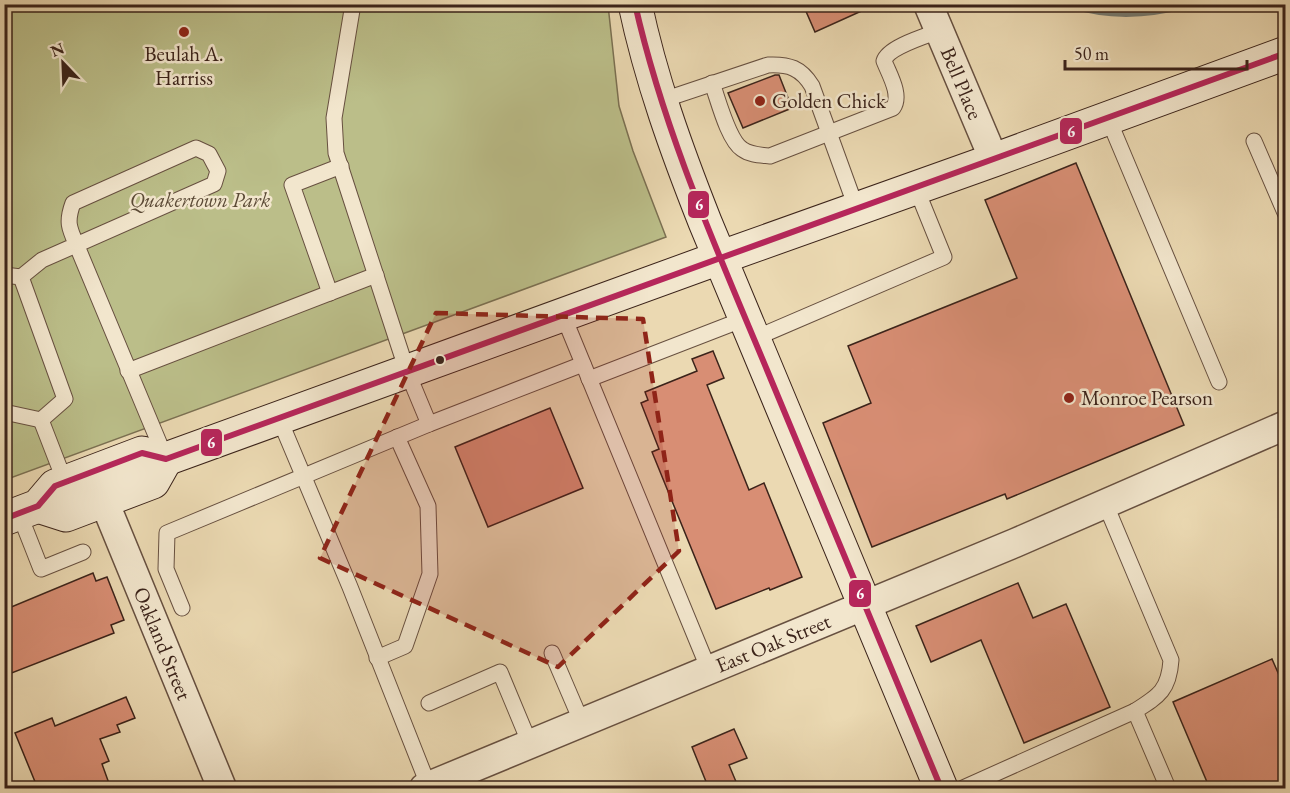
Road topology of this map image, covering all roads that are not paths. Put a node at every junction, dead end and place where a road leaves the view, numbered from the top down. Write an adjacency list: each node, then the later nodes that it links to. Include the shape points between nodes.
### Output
1 (353, 4): 12 (lane, via 334,118 336,153)
2 (635, 4): 7 (main road)
3 (928, 4): 4 (street, Bell Place)
4 (939, 31): 9 (lane, via 885,56 896,93 893,108); 11 (street, Bell Place)
5 (1286, 53): 8 (main road)
6 (712, 83): 7 (lane); 9 (lane, via 768,66 796,68 812,86); 9 (lane, via 734,141 742,149 770,156)
7 (660, 101): 17 (main road)
8 (1108, 118): 11 (main road); 27 (lane)
9 (830, 132): 14 (lane)
10 (1254, 141): 15 (lane)
11 (994, 160): 13 (main road)
12 (341, 166): 19 (lane); 21 (lane, via 292,185)
13 (916, 188): 14 (main road); 23 (lane, via 944,257)
14 (857, 210): 17 (main road)
15 (1286, 215)
16 (77, 246): 16 (lane, via 69,227 73,203 196,148 209,154 218,171 214,184); 20 (lane, via 42,260); 24 (lane)
17 (719, 258): 22 (main road); 23 (main road)
18 (4, 275): 20 (lane)
19 (376, 275): 21 (lane); 25 (lane)
20 (21, 277): 30 (lane, via 65,399)
21 (330, 293): 24 (lane)
22 (563, 315): 25 (main road); 26 (lane)
23 (748, 329): 26 (lane); 41 (main road)
24 (128, 371): 34 (lane)
25 (407, 372): 29 (main road); 31 (lane)
26 (586, 372): 31 (lane); 45 (lane)
27 (1219, 382)
28 (4, 412): 30 (lane)
29 (279, 418): 34 (main road); 35 (lane)
30 (41, 420): 36 (lane)
31 (429, 424): 33 (lane)
32 (1286, 425): 38 (street, East Oak Street)
33 (397, 437): 35 (lane); 44 (lane, via 428,506 430,574 405,646)
34 (166, 459): 36 (main road, via 142,453); 37 (main road, via 153,482)
35 (303, 476): 42 (lane, via 167,533 166,569); 44 (lane)
36 (65, 482): 39 (main road)
37 (104, 501): 39 (main road, via 66,515); 51 (street, Oakland Street)
38 (1105, 503): 41 (street, East Oak Street); 47 (lane, via 1172,660 1170,679 1160,695)
39 (21, 513): 40 (lane, via 41,569)
40 (83, 552)
41 (864, 605): 45 (street, East Oak Street); 52 (main road)
42 (182, 608)
43 (552, 653): 48 (lane)
44 (377, 657): 50 (lane)
45 (710, 670): 48 (street, East Oak Street)
46 (429, 703): 49 (lane, via 500,672)
47 (1135, 711): 53 (lane); 54 (lane)
48 (582, 723): 49 (street, East Oak Street)
49 (530, 744): 50 (street, East Oak Street)
50 (426, 788)
51 (222, 789)
52 (941, 789)
53 (963, 789)
54 (1168, 789)

